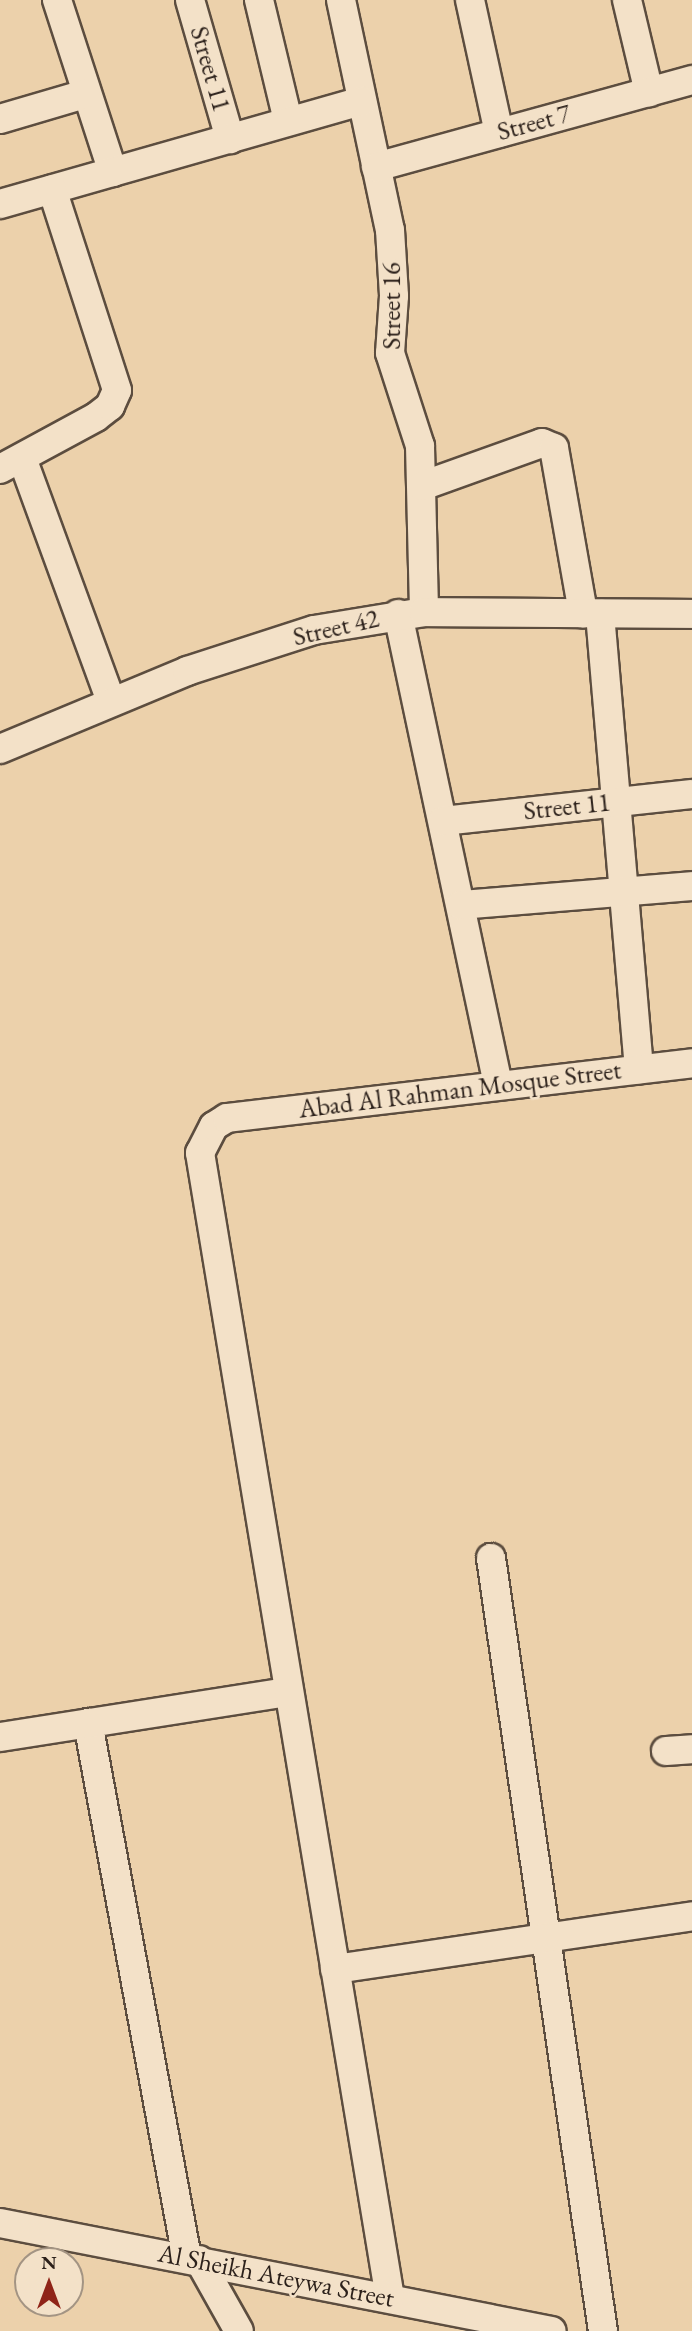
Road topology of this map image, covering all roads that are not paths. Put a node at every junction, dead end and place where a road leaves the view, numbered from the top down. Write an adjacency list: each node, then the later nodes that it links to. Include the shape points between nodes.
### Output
1 (57, 0): 9 (street)
2 (190, 0): 14 (street, Street 11)
3 (259, 0): 12 (street)
4 (341, 0): 10 (street, Street 16)
5 (470, 0): 13 (street)
6 (627, 0): 8 (street)
7 (692, 80): 8 (street, Street 7)
8 (649, 92): 13 (street, Street 7)
9 (85, 94): 11 (street); 16 (street)
10 (362, 101): 12 (street); 15 (street, Street 16)
11 (0, 119)
12 (288, 121): 14 (street)
13 (499, 132): 15 (street, Street 7)
14 (230, 139): 16 (street)
15 (376, 167): 20 (street, Street 16, via 394,263 390,353 420,446)
16 (113, 172): 17 (street)
17 (52, 189): 18 (street); 19 (street, via 117,390 110,406 96,417)
18 (0, 204)
19 (11, 463): 24 (street)
20 (422, 486): 21 (street, Street 16); 22 (street, via 542,443 554,447)
21 (411, 613): 22 (street, Street 42); 24 (street, Street 42, via 276,642); 28 (street, Street 16)
22 (591, 613): 23 (street, Street 42); 27 (street)
23 (692, 614)
24 (111, 701): 25 (street, Street 42)
25 (0, 749)
26 (692, 794): 27 (street, Street 11)
27 (616, 802): 28 (street, Street 11); 30 (street)
28 (443, 821): 31 (street, Street 16)
29 (692, 886): 30 (street)
30 (623, 892): 31 (street); 33 (street)
31 (461, 905): 34 (street, Street 16)
32 (692, 1063): 33 (street, Abad Al Rahman Mosque Street)
33 (639, 1069): 34 (street, Abad Al Rahman Mosque Street)
34 (499, 1085): 36 (street, Abad Al Rahman Mosque Street, via 227,1118 205,1138 202,1168)
35 (491, 1558): 40 (street)
36 (289, 1692): 37 (street); 41 (street)
37 (88, 1723): 38 (street); 43 (street)
38 (0, 1737)
39 (692, 1916): 40 (street)
40 (545, 1935): 41 (street); 47 (street)
41 (335, 1969): 44 (street)
42 (0, 2223): 43 (street, Al Sheikh Ateywa Street)
43 (193, 2259): 44 (street, Al Sheikh Ateywa Street); 45 (street)
44 (390, 2298): 46 (street, Al Sheikh Ateywa Street)
45 (239, 2331)
46 (552, 2331)
47 (603, 2331)

